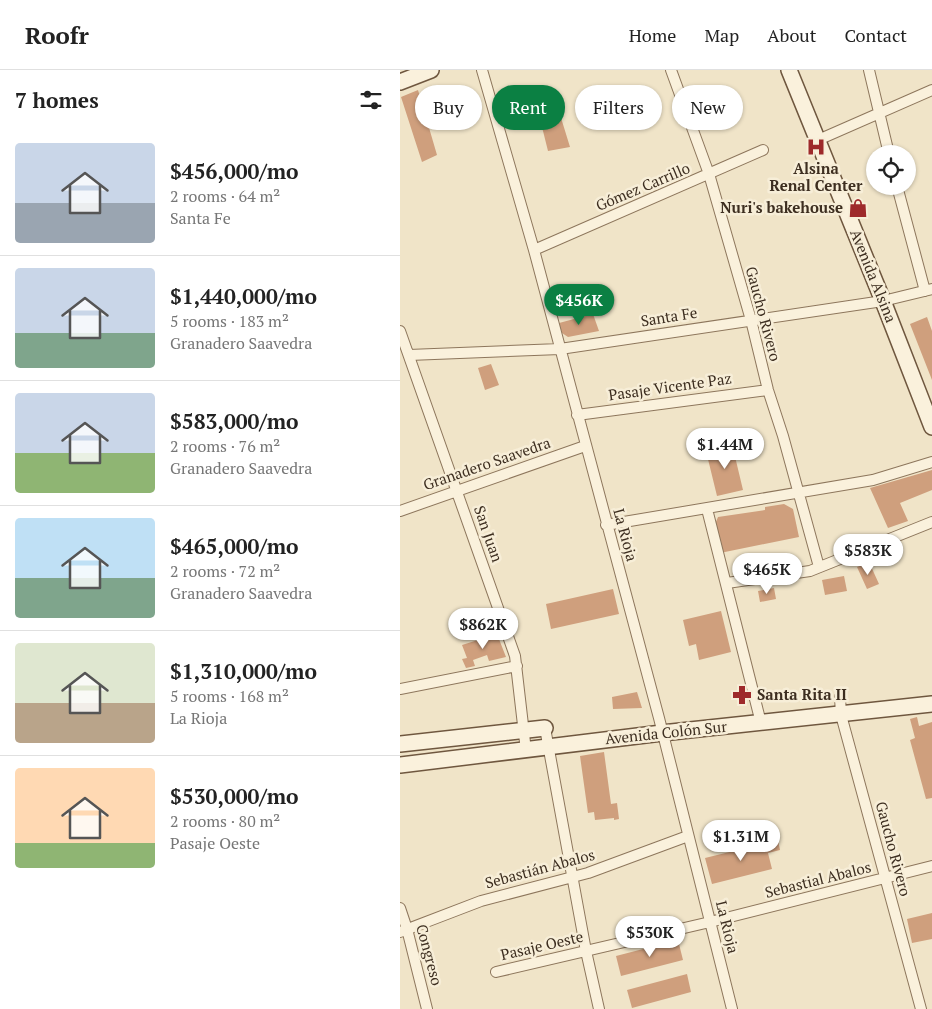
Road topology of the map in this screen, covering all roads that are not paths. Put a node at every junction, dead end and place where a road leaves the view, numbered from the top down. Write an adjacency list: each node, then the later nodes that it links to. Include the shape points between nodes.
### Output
1 (431, 70): 6 (main road)
2 (482, 70): 14 (street, La Rioja)
3 (671, 70): 12 (street, Gaucho Rivero)
4 (789, 70): 9 (main road, Avenida Alsina)
5 (868, 70): 8 (street)
6 (400, 82)
7 (932, 90): 8 (street)
8 (878, 113): 9 (street); 10 (street)
9 (818, 140): 16 (main road, Avenida Alsina)
10 (887, 145)
11 (763, 150): 12 (street, Gómez Carrillo)
12 (709, 174): 14 (street, Gómez Carrillo); 17 (street, Gaucho Rivero)
13 (900, 195): 15 (street)
14 (534, 250): 19 (street, La Rioja)
15 (928, 290): 16 (street, Santa Fe)
16 (883, 301): 17 (street, Santa Fe); 23 (main road, Avenida Alsina)
17 (751, 320): 19 (street, Santa Fe); 21 (street, Gaucho Rivero)
18 (400, 332): 20 (street, San Juan)
19 (560, 349): 20 (street, Santa Fe); 22 (street, La Rioja)
20 (409, 355): 26 (street, San Juan)
21 (768, 390): 22 (street, Pasaje Vicente Paz); 27 (street, Gaucho Rivero)
22 (577, 415): 24 (street, La Rioja)
23 (932, 428)
24 (585, 446): 26 (street, Granadero Saavedra); 31 (street, La Rioja)
25 (932, 462): 27 (street, via 872,480)
26 (458, 490): 29 (street, Granadero Saavedra); 34 (street, San Juan)
27 (798, 493): 28 (street); 32 (street, Gaucho Rivero)
28 (707, 509): 31 (street); 33 (street)
29 (400, 511)
30 (932, 522): 32 (street)
31 (606, 525): 42 (street, La Rioja)
32 (819, 567): 33 (street)
33 (727, 583): 39 (street)
34 (517, 666): 35 (street); 41 (street, San Juan)
35 (400, 689)
36 (840, 697): 38 (street, Gaucho Rivero)
37 (932, 704): 38 (main road, Avenida Colón Sur)
38 (841, 715): 39 (main road, Avenida Colón Sur); 50 (street, Gaucho Rivero)
39 (761, 723): 42 (main road, Avenida Colón Sur)
40 (545, 728): 41 (main road); 44 (street)
41 (524, 730): 43 (main road); 45 (street, San Juan)
42 (662, 733): 44 (main road, Avenida Colón Sur); 47 (street, La Rioja)
43 (400, 744)
44 (548, 747): 45 (main road, Avenida Colón Sur); 49 (street)
45 (526, 751): 46 (main road, Avenida Colón Sur)
46 (400, 765)
47 (688, 836): 49 (street, Sebastián Abalos); 52 (street, La Rioja)
48 (932, 866): 50 (street, Sebastial Abalos)
49 (572, 876): 53 (street, Sebastián Abalos, via 496,896); 54 (street)
50 (886, 879): 52 (street, Sebastial Abalos); 59 (street, Gaucho Rivero)
51 (400, 908): 53 (street, Congreso)
52 (710, 922): 54 (street, Pasaje Oeste); 58 (street, La Rioja)
53 (403, 930): 56 (street, Congreso)
54 (586, 951): 55 (street, Pasaje Oeste); 57 (street)
55 (496, 972)
56 (427, 1009)
57 (598, 1009)
58 (732, 1009)
59 (921, 1009)

